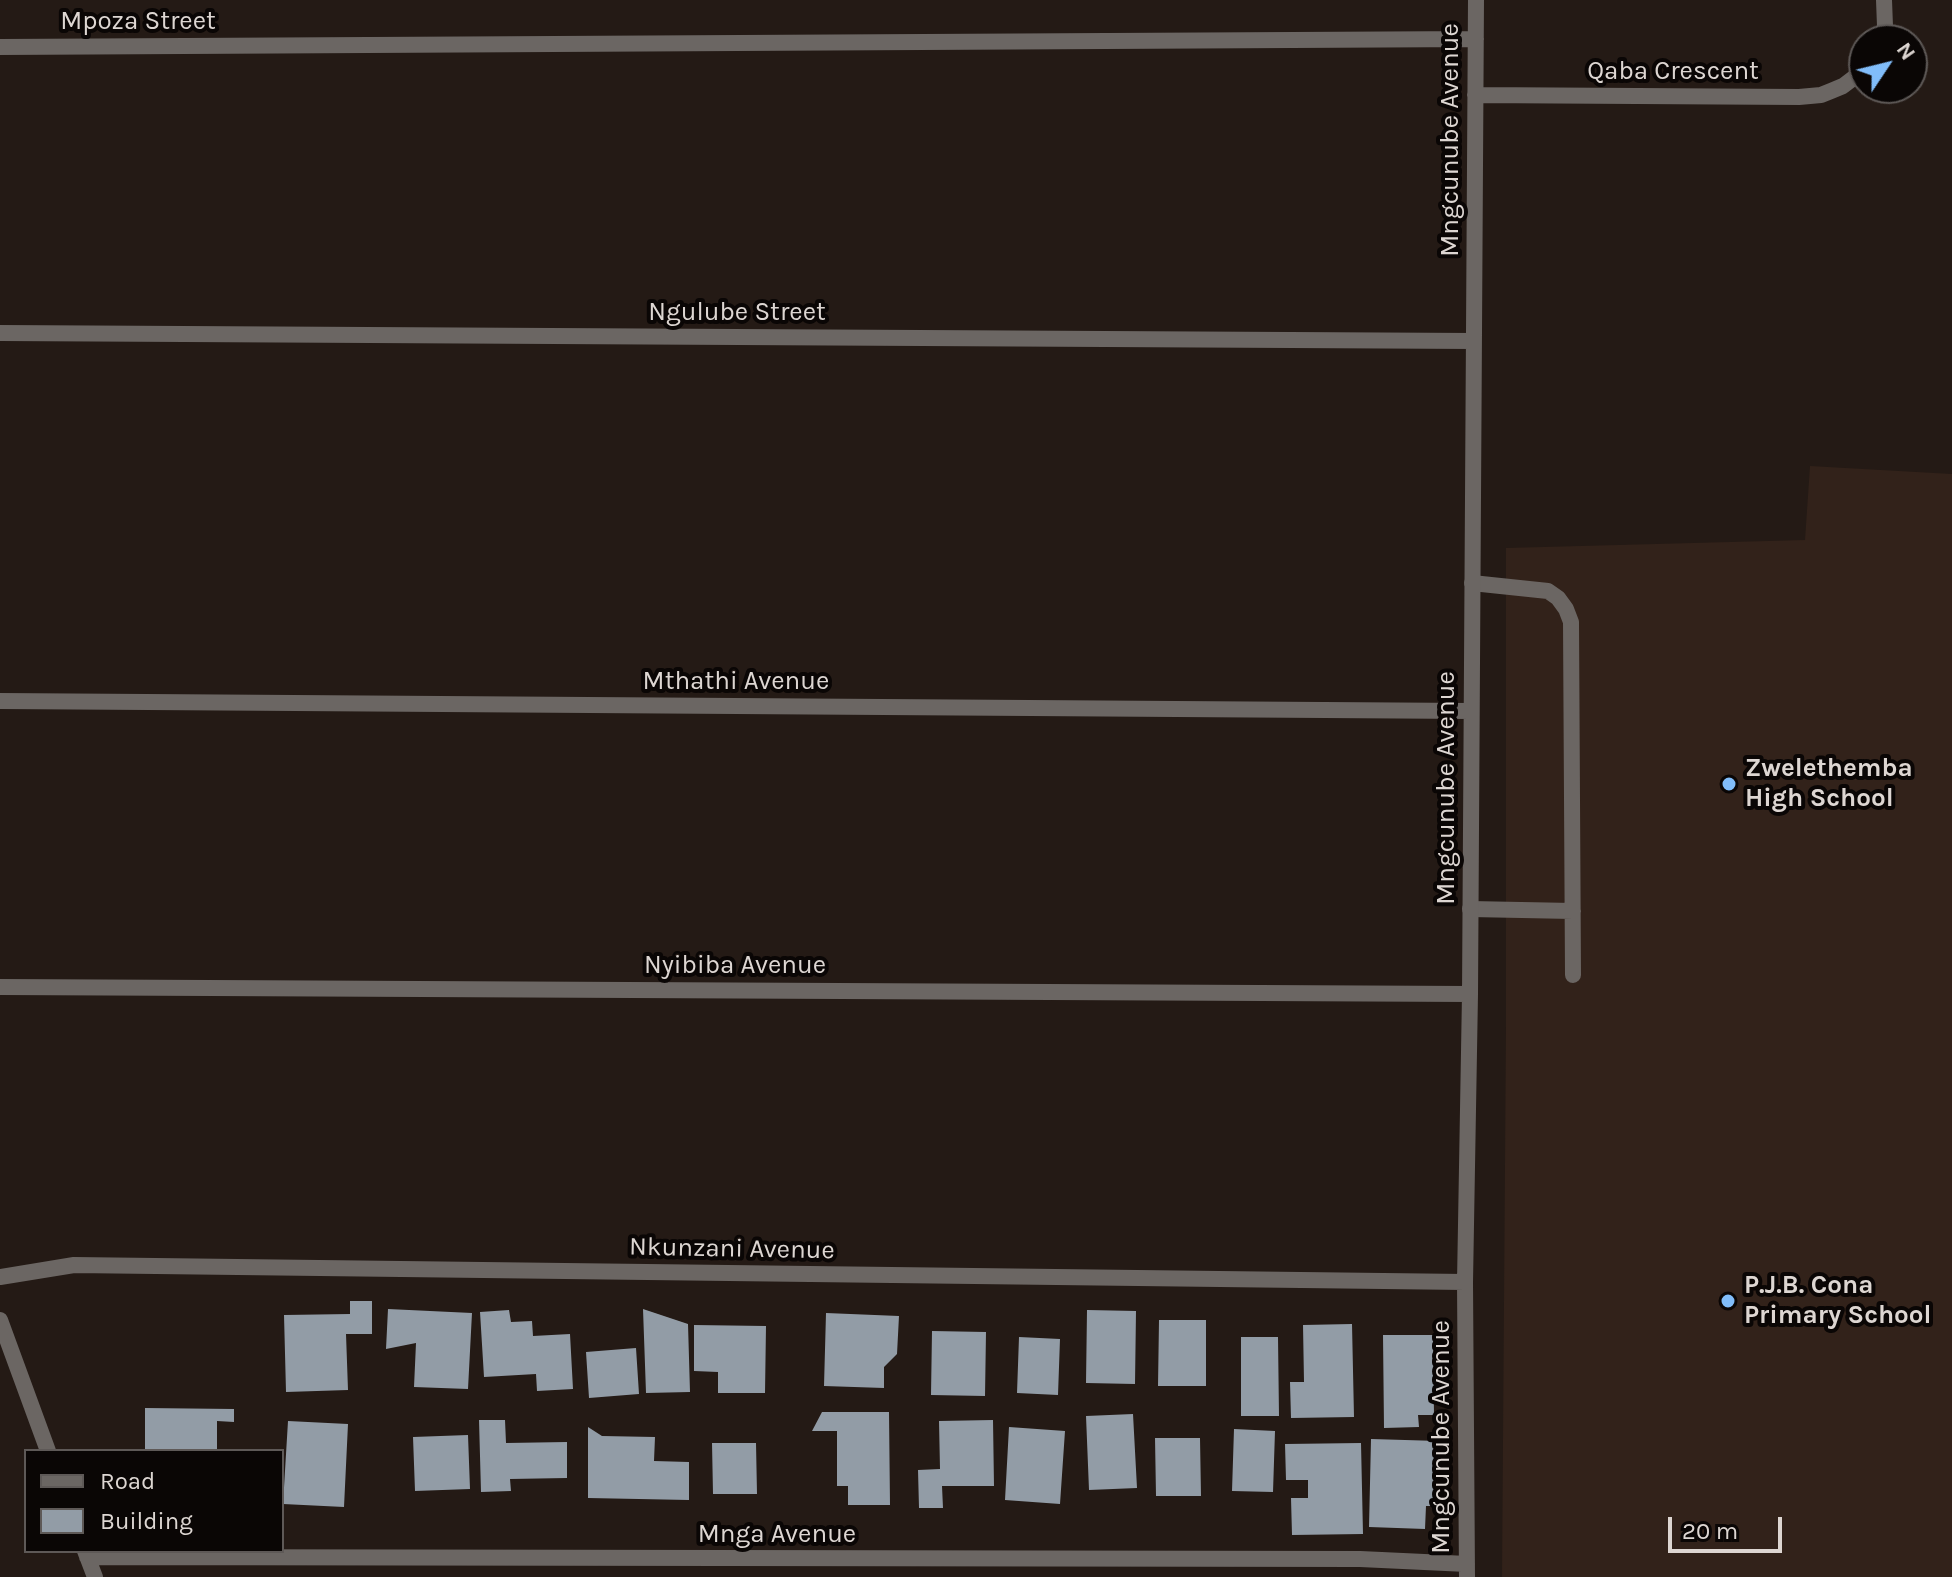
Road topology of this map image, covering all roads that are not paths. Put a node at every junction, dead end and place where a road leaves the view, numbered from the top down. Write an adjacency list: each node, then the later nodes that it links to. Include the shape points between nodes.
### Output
1 (1476, 0): 4 (street, Mngcunube Avenue)
2 (1884, 0): 3 (street)
3 (1885, 24)
4 (1476, 39): 5 (street, Mpoza Street); 7 (street, Mngcunube Avenue)
5 (0, 47)
6 (1848, 82): 7 (street, Qaba Crescent, via 1810,96)
7 (1475, 95): 9 (street, Mngcunube Avenue)
8 (0, 333): 9 (street, Ngulube Street)
9 (1474, 341): 10 (street, Mngcunube Avenue)
10 (1472, 583): 12 (street, Mngcunube Avenue); 14 (street, via 1548,591 1571,622)
11 (0, 701): 12 (street, Mthathi Avenue)
12 (1471, 711): 13 (street, Mngcunube Avenue)
13 (1470, 909): 14 (street); 17 (street, Mngcunube Avenue)
14 (1573, 911): 15 (street)
15 (1573, 975)
16 (0, 987): 17 (street, Nyibiba Avenue)
17 (1470, 994): 19 (street, Mngcunube Avenue)
18 (0, 1277): 19 (street, Nkunzani Avenue, via 74,1265)
19 (1465, 1282): 23 (street, Mngcunube Avenue)
20 (0, 1320): 21 (street)
21 (47, 1449)
22 (86, 1554): 23 (street, Mnga Avenue, via 1360,1559); 24 (street)
23 (1467, 1571)
24 (95, 1577)

